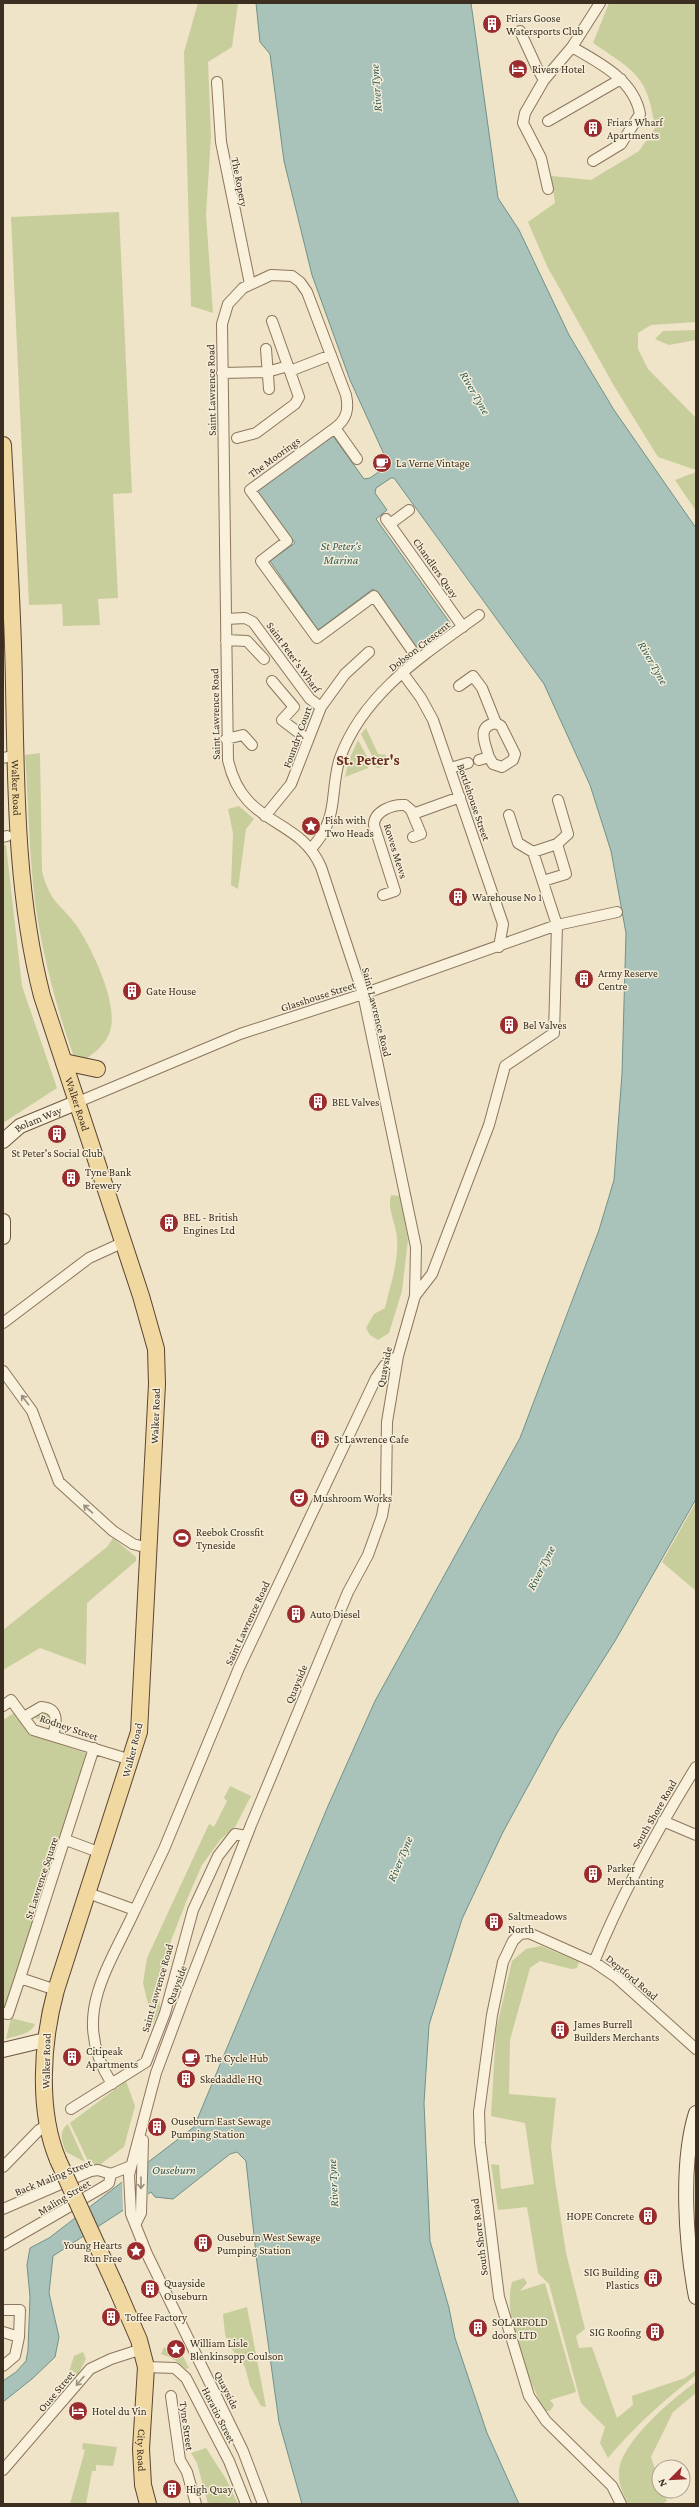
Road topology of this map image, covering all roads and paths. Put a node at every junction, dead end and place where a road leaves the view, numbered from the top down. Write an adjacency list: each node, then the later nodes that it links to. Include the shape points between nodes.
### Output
1 (600, 3): 3 (street)
2 (520, 31): 4 (street)
3 (572, 47): 4 (street); 5 (street)
4 (544, 80): 9 (street, via 525,114 524,124 541,158)
5 (621, 80): 7 (street); 8 (street, via 638,102 640,114 621,144)
6 (217, 82): 10 (street, The Ropery, via 220,142)
7 (548, 121)
8 (593, 161)
9 (548, 189)
10 (250, 284): 13 (street, The Moorings, via 277,274 288,274 300,282 307,292); 16 (street, Saint Lawrence Road, via 231,298 225,310 222,324)
11 (272, 321): 14 (street)
12 (266, 349): 15 (street)
13 (331, 355): 14 (street); 18 (street, The Moorings, via 348,408 344,418)
14 (289, 369): 15 (street); 19 (street, via 298,394 297,402 256,433)
15 (267, 372): 16 (street); 17 (street)
16 (222, 373): 24 (street, Saint Lawrence Road)
17 (269, 389)
18 (335, 428): 21 (street); 29 (street, The Moorings, via 250,490 287,541 261,560 317,638 374,596)
19 (237, 438)
20 (3, 445): 38 (main road, Walker Road, via 11,600)
21 (357, 459)
22 (409, 510): 25 (street, Chandlers Quay, via 388,521)
23 (479, 615): 25 (street, Dobson Crescent)
24 (226, 619): 26 (street, Saint Lawrence Road); 33 (street, Saint Peter's Wharf, via 245,618 254,622 310,699)
25 (463, 627): 29 (street, Dobson Crescent)
26 (226, 640): 28 (street, via 247,641); 35 (street, Saint Lawrence Road)
27 (369, 652): 33 (street, Foundry Court, via 344,674)
28 (264, 659)
29 (418, 659): 30 (street, Dobson Crescent)
30 (402, 672): 40 (street, Bottlehouse Street, via 428,710); 48 (street, Dobson Crescent, via 369,706 349,737 336,770 327,824)
31 (272, 681): 36 (street, via 294,707 282,720)
32 (459, 686): 34 (street, via 473,676 482,688)
33 (321, 707): 36 (street, Foundry Court)
34 (496, 723): 34 (street, via 488,725 483,732 484,758 502,767 513,760 515,754 501,726)
35 (226, 739): 37 (street, via 243,735); 45 (street, Saint Lawrence Road, via 228,760 237,787 251,806)
36 (307, 739): 45 (street, Foundry Court, via 291,784)
37 (252, 745)
38 (9, 757): 56 (main road, Walker Road, via 31,955)
39 (468, 763): 40 (street)
40 (450, 768): 41 (street, Bottlehouse Street)
41 (460, 797): 43 (street); 54 (street, Bottlehouse Street, via 503,924)
42 (558, 800): 47 (street, via 568,834)
43 (413, 814): 46 (street, Rowes Mews, via 421,834); 51 (street, Rowes Mews, via 408,807 401,805 380,812 374,821 399,889)
44 (509, 815): 49 (street, via 518,843)
45 (265, 816): 48 (street, Saint Lawrence Road, via 301,839)
46 (413, 837)
47 (557, 844): 49 (street); 50 (street, via 566,874)
48 (311, 849): 55 (street, Saint Lawrence Road, via 322,867)
49 (533, 852): 50 (street)
50 (543, 881): 53 (street)
51 (383, 895)
52 (617, 912): 53 (street, Glasshouse Street)
53 (557, 925): 54 (street, Glasshouse Street); 64 (street, via 554,1033 505,1066 489,1125 432,1274)
54 (499, 946): 55 (street, Glasshouse Street)
55 (363, 994): 58 (street, Glasshouse Street, via 240,1034); 63 (street, Saint Lawrence Road)
56 (64, 1062): 57 (main road); 58 (main road, Walker Road)
57 (97, 1069)
58 (78, 1102): 59 (street, Bolam Way, via 20,1126); 62 (main road, Walker Road)
59 (3, 1141)
60 (3, 1221): 61 (street)
61 (3, 1237)
62 (124, 1242): 65 (street, via 89,1258); 68 (main road, Walker Road, via 156,1349 157,1384)
63 (416, 1247): 64 (street, Quayside)
64 (414, 1296): 66 (street, Quayside)
65 (3, 1323)
66 (398, 1356): 77 (street, Quayside, via 386,1422 386,1493 382,1516 368,1555 348,1592); 81 (street, Saint Lawrence Road, via 385,1365 376,1378 239,1668 164,1849)
67 (3, 1371): 68 (street, one-way to 67, via 133,1544 113,1531 58,1482 32,1411)
68 (148, 1548): 73 (main road, Walker Road, via 139,1732)
69 (7, 1703): 70 (street, Rodney Street)
70 (24, 1717): 71 (street, Rodney Street, via 34,1730); 71 (street, via 41,1707 52,1710 57,1722)
71 (53, 1735): 72 (street, Rodney Street)
72 (94, 1748): 73 (street, Rodney Street); 78 (street, St Lawrence Square)
73 (131, 1760): 79 (main road, Walker Road)
74 (696, 1767): 75 (street, South Shore Road)
75 (663, 1821): 76 (street); 83 (street, South Shore Road, via 616,1908)
76 (696, 1835)
77 (246, 1836): 90 (street, Saint Lawrence Road, via 235,1834 231,1837 218,1856 193,1910 165,2013 146,2062); 93 (street, Quayside, via 156,2072)
78 (66, 1840): 79 (street); 84 (street, St Lawrence Square)
79 (101, 1852): 80 (main road, Walker Road)
80 (88, 1893): 81 (street); 85 (main road, Walker Road)
81 (134, 1910): 90 (street, Saint Lawrence Road, via 96,1995 91,2020 100,2065)
82 (520, 1934): 83 (street, Deptford Road, via 535,1935); 116 (street, South Shore Road, via 513,1940 503,1962 492,2015 479,2112 480,2143 499,2297 529,2396 546,2421 612,2486)
83 (594, 1962): 88 (street, Deptford Road, via 616,1976)
84 (20, 1978): 85 (street); 86 (street, St Lawrence Square)
85 (56, 1990): 87 (main road, Walker Road)
86 (6, 2013)
87 (45, 2040): 89 (street); 94 (main road, Walker Road, via 44,2071)
88 (696, 2049)
89 (3, 2050)
90 (112, 2084): 91 (street)
91 (70, 2109)
92 (696, 2113): 101 (street, via 687,2162 689,2240)
93 (144, 2120): 96 (street, Quayside); 99 (street, Quayside, one-way to 99, via 141,2213)
94 (49, 2124): 95 (street, via 39,2130); 105 (main road, Walker Road, bridge, via 58,2160)
95 (3, 2167)
96 (130, 2171): 97 (street, Maling Street); 99 (street, Quayside, via 130,2208)
97 (111, 2176): 98 (street, Back Maling Street, via 98,2170 91,2171); 100 (street, Maling Street, via 109,2183)
98 (3, 2209)
99 (136, 2223): 115 (street, Quayside, via 163,2291 249,2464)
100 (3, 2245)
101 (696, 2297)
102 (3, 2310): 104 (street, via 20,2310)
103 (3, 2332): 104 (street)
104 (19, 2337): 106 (street, via 15,2356)
105 (142, 2348): 107 (main road, Walker Road); 109 (street, Ouse Street, one-way to 109, via 111,2359 86,2373)
106 (3, 2366)
107 (146, 2370): 110 (main road, City Road, via 141,2435); 114 (street, Horatio Street, via 175,2368 186,2378 229,2461)
108 (171, 2396): 113 (street, Tyne Street, via 180,2460 187,2472)
109 (3, 2470)
110 (143, 2484): 111 (street); 112 (main road, City Road)
111 (140, 2504)
112 (148, 2504)
113 (196, 2504)
114 (246, 2504)
115 (263, 2504)
116 (621, 2504)

